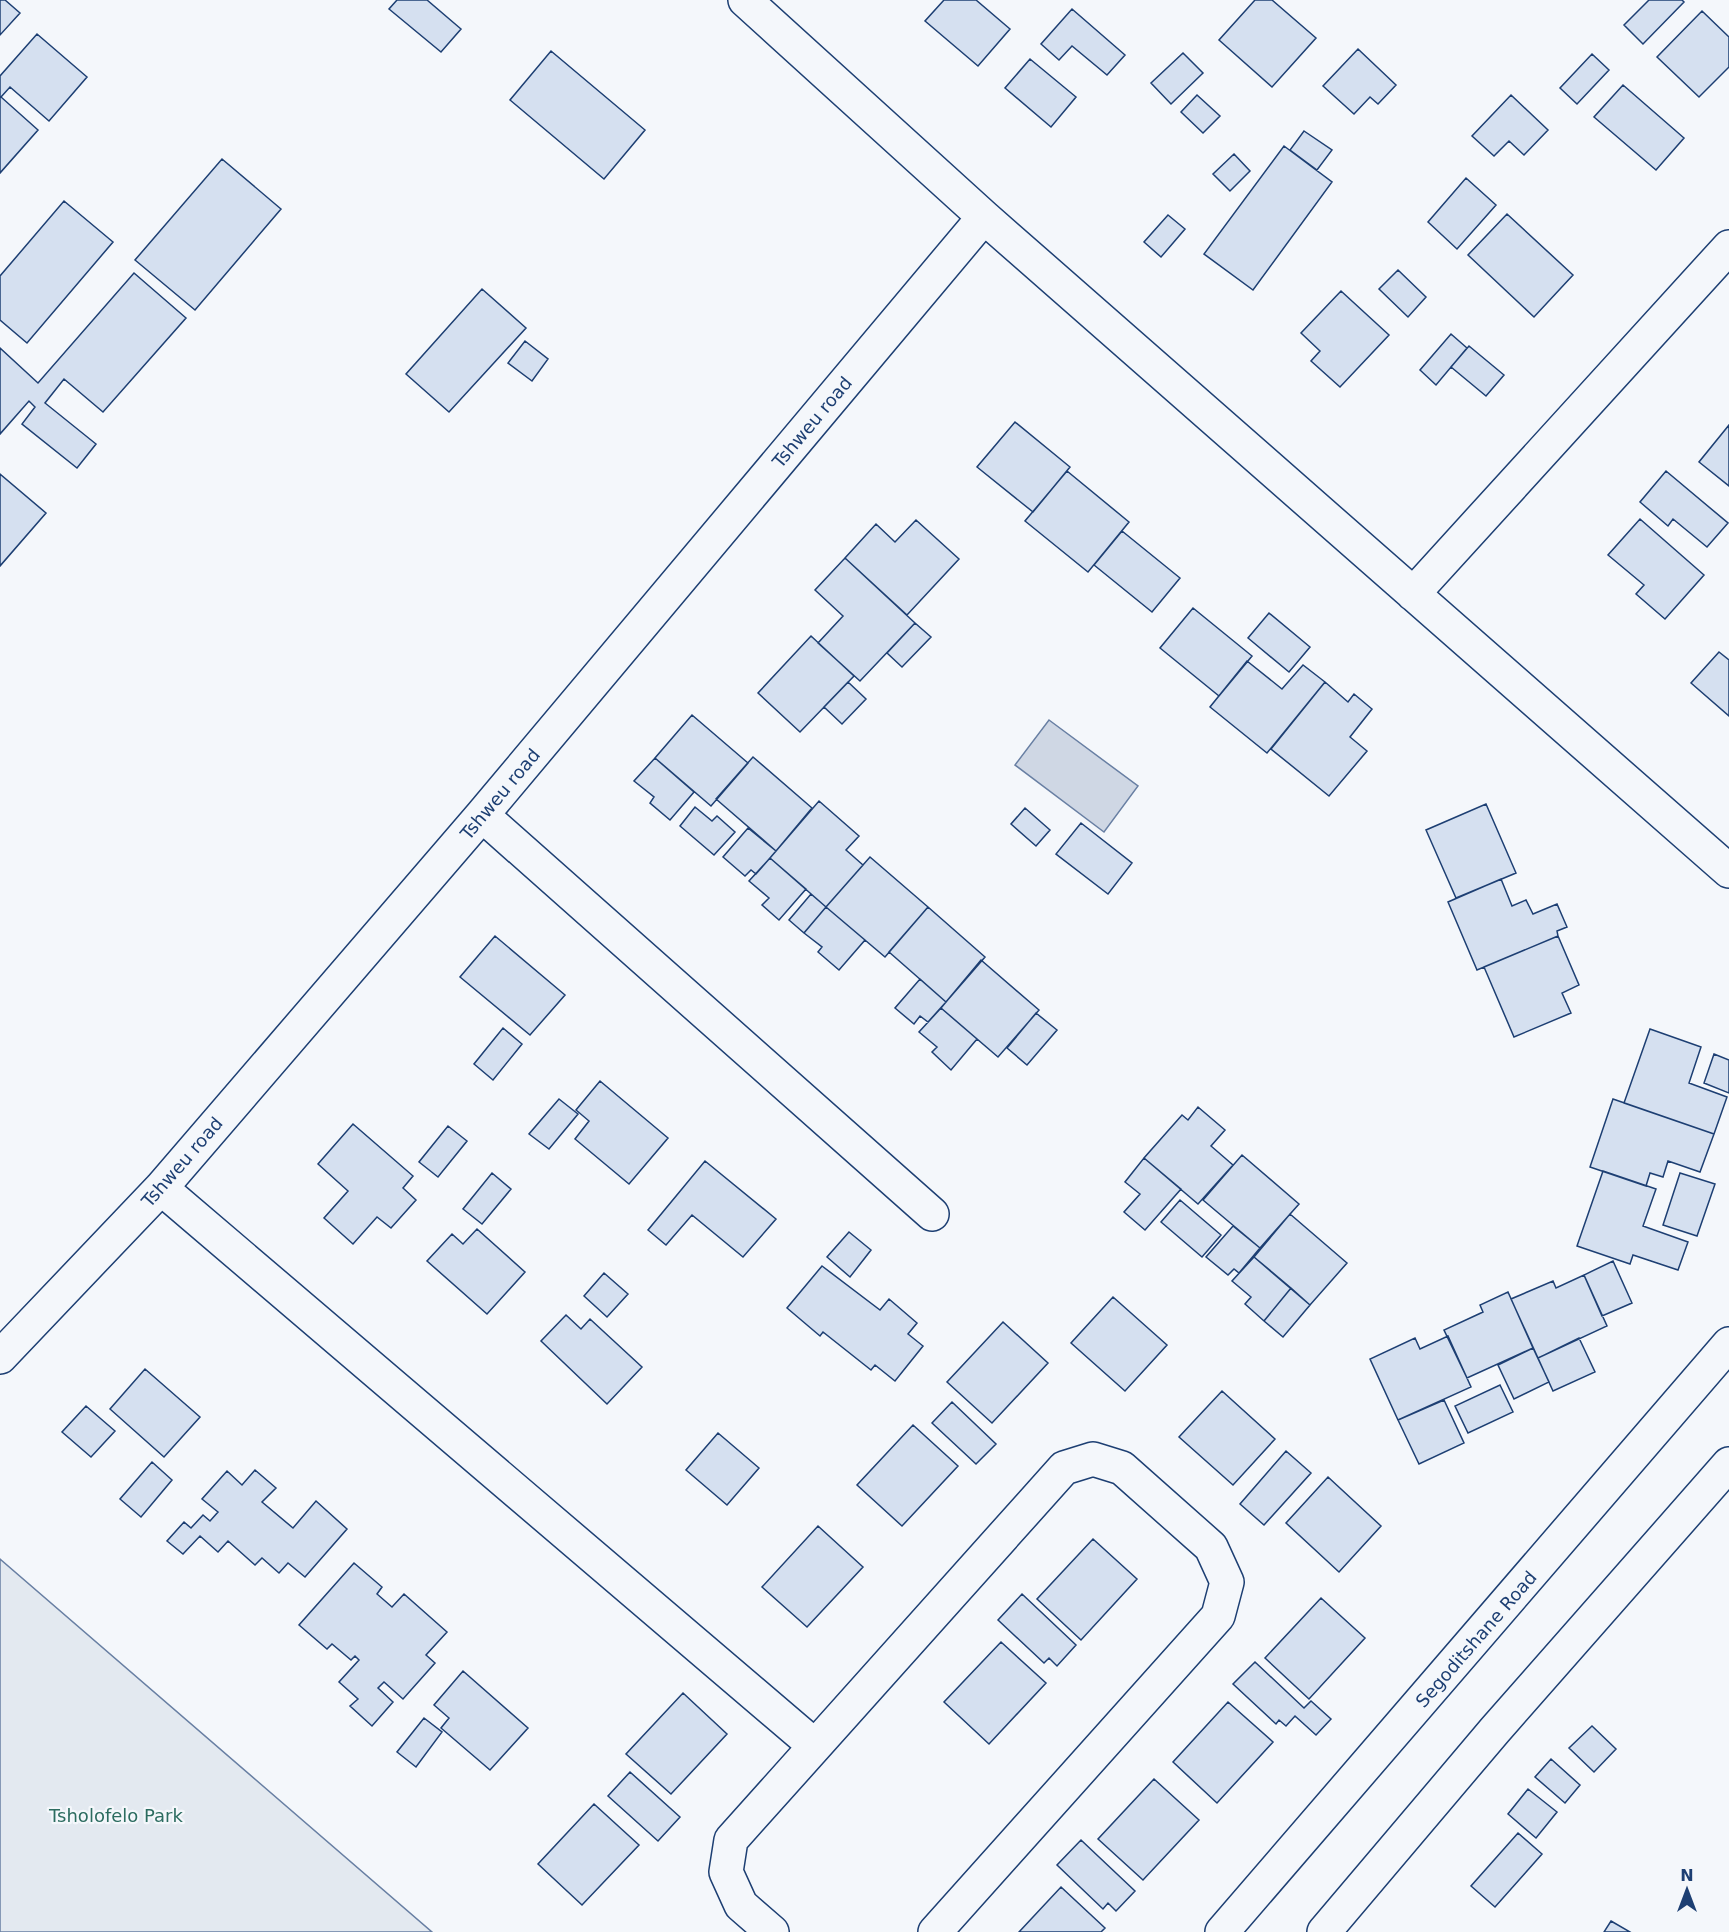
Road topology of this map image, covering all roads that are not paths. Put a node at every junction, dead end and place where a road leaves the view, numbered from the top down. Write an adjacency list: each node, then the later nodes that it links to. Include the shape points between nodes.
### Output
1 (745, 0): 2 (street)
2 (984, 217): 4 (street); 5 (street, Tshweu road)
3 (1729, 247): 4 (street)
4 (1413, 594): 6 (street)
5 (482, 815): 7 (street, Tshweu road); 8 (street)
6 (1729, 871)
7 (161, 1188): 10 (street, Tshweu road); 12 (street)
8 (932, 1214)
9 (1729, 1344): 15 (street, Segoditshane Road)
10 (0, 1357)
11 (1729, 1464): 16 (street)
12 (816, 1746): 13 (street, via 731,1840 726,1872 741,1905); 14 (street, via 1064,1468 1093,1459 1122,1468 1211,1547 1227,1582 1218,1616)
13 (772, 1932)
14 (935, 1932)
15 (1222, 1932)
16 (1324, 1932)

